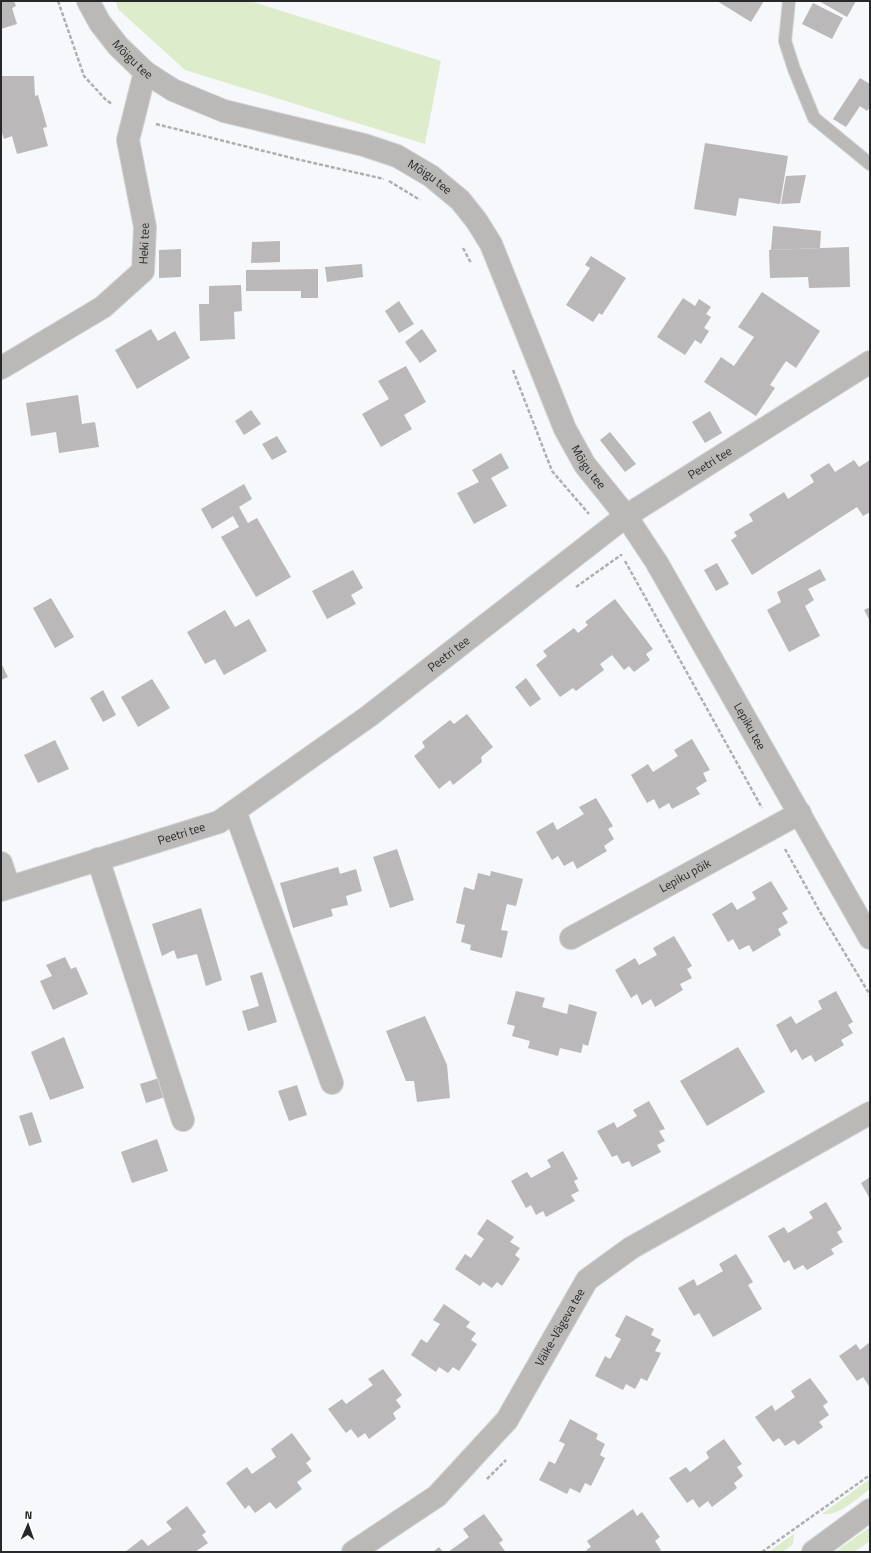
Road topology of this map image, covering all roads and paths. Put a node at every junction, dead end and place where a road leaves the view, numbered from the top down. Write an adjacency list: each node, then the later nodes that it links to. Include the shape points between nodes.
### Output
1 (58, 1): 5 (path, via 84,76 106,100)
2 (88, 1): 4 (street, Mõigu tee, via 100,23 118,46)
3 (789, 1): 6 (lane, via 785,42 814,118)
4 (145, 72): 5 (street, Heki tee); 13 (street, Mõigu tee, via 173,90 224,111 364,145 398,156 431,176 460,200 491,244 565,429 585,465)
5 (132, 118): 7 (path, via 385,179); 12 (street, Heki tee, via 128,140 145,227 143,270 103,307)
6 (870, 164)
7 (425, 203)
8 (461, 243): 9 (path)
9 (474, 269)
10 (870, 362): 13 (street, Peetri tee)
11 (512, 367): 14 (path, via 552,471)
12 (1, 368)
13 (626, 516): 14 (street, Peetri tee); 18 (street, Lepiku tee, via 657,563)
14 (604, 532): 15 (path); 17 (street, Peetri tee, via 370,716)
15 (621, 555): 16 (path); 19 (path)
16 (570, 592)
17 (235, 811): 20 (street, Peetri tee, via 219,822); 26 (street)
18 (800, 813): 19 (street, Lepiku põik); 24 (street, Lepiku tee)
19 (773, 827): 23 (street, Lepiku põik); 25 (path)
20 (98, 859): 22 (street, Peetri tee); 28 (street)
21 (1, 863): 22 (street)
22 (5, 888)
23 (571, 938)
24 (870, 938)
25 (870, 995)
26 (332, 1083)
27 (870, 1113): 33 (street, Väike-Vägeva tee, via 631,1248 587,1280 507,1420 437,1496)
28 (183, 1120)
29 (508, 1457): 31 (path)
30 (870, 1475): 34 (path)
31 (482, 1484)
32 (870, 1510): 35 (street)
33 (353, 1552)
34 (762, 1552)
35 (813, 1552)

